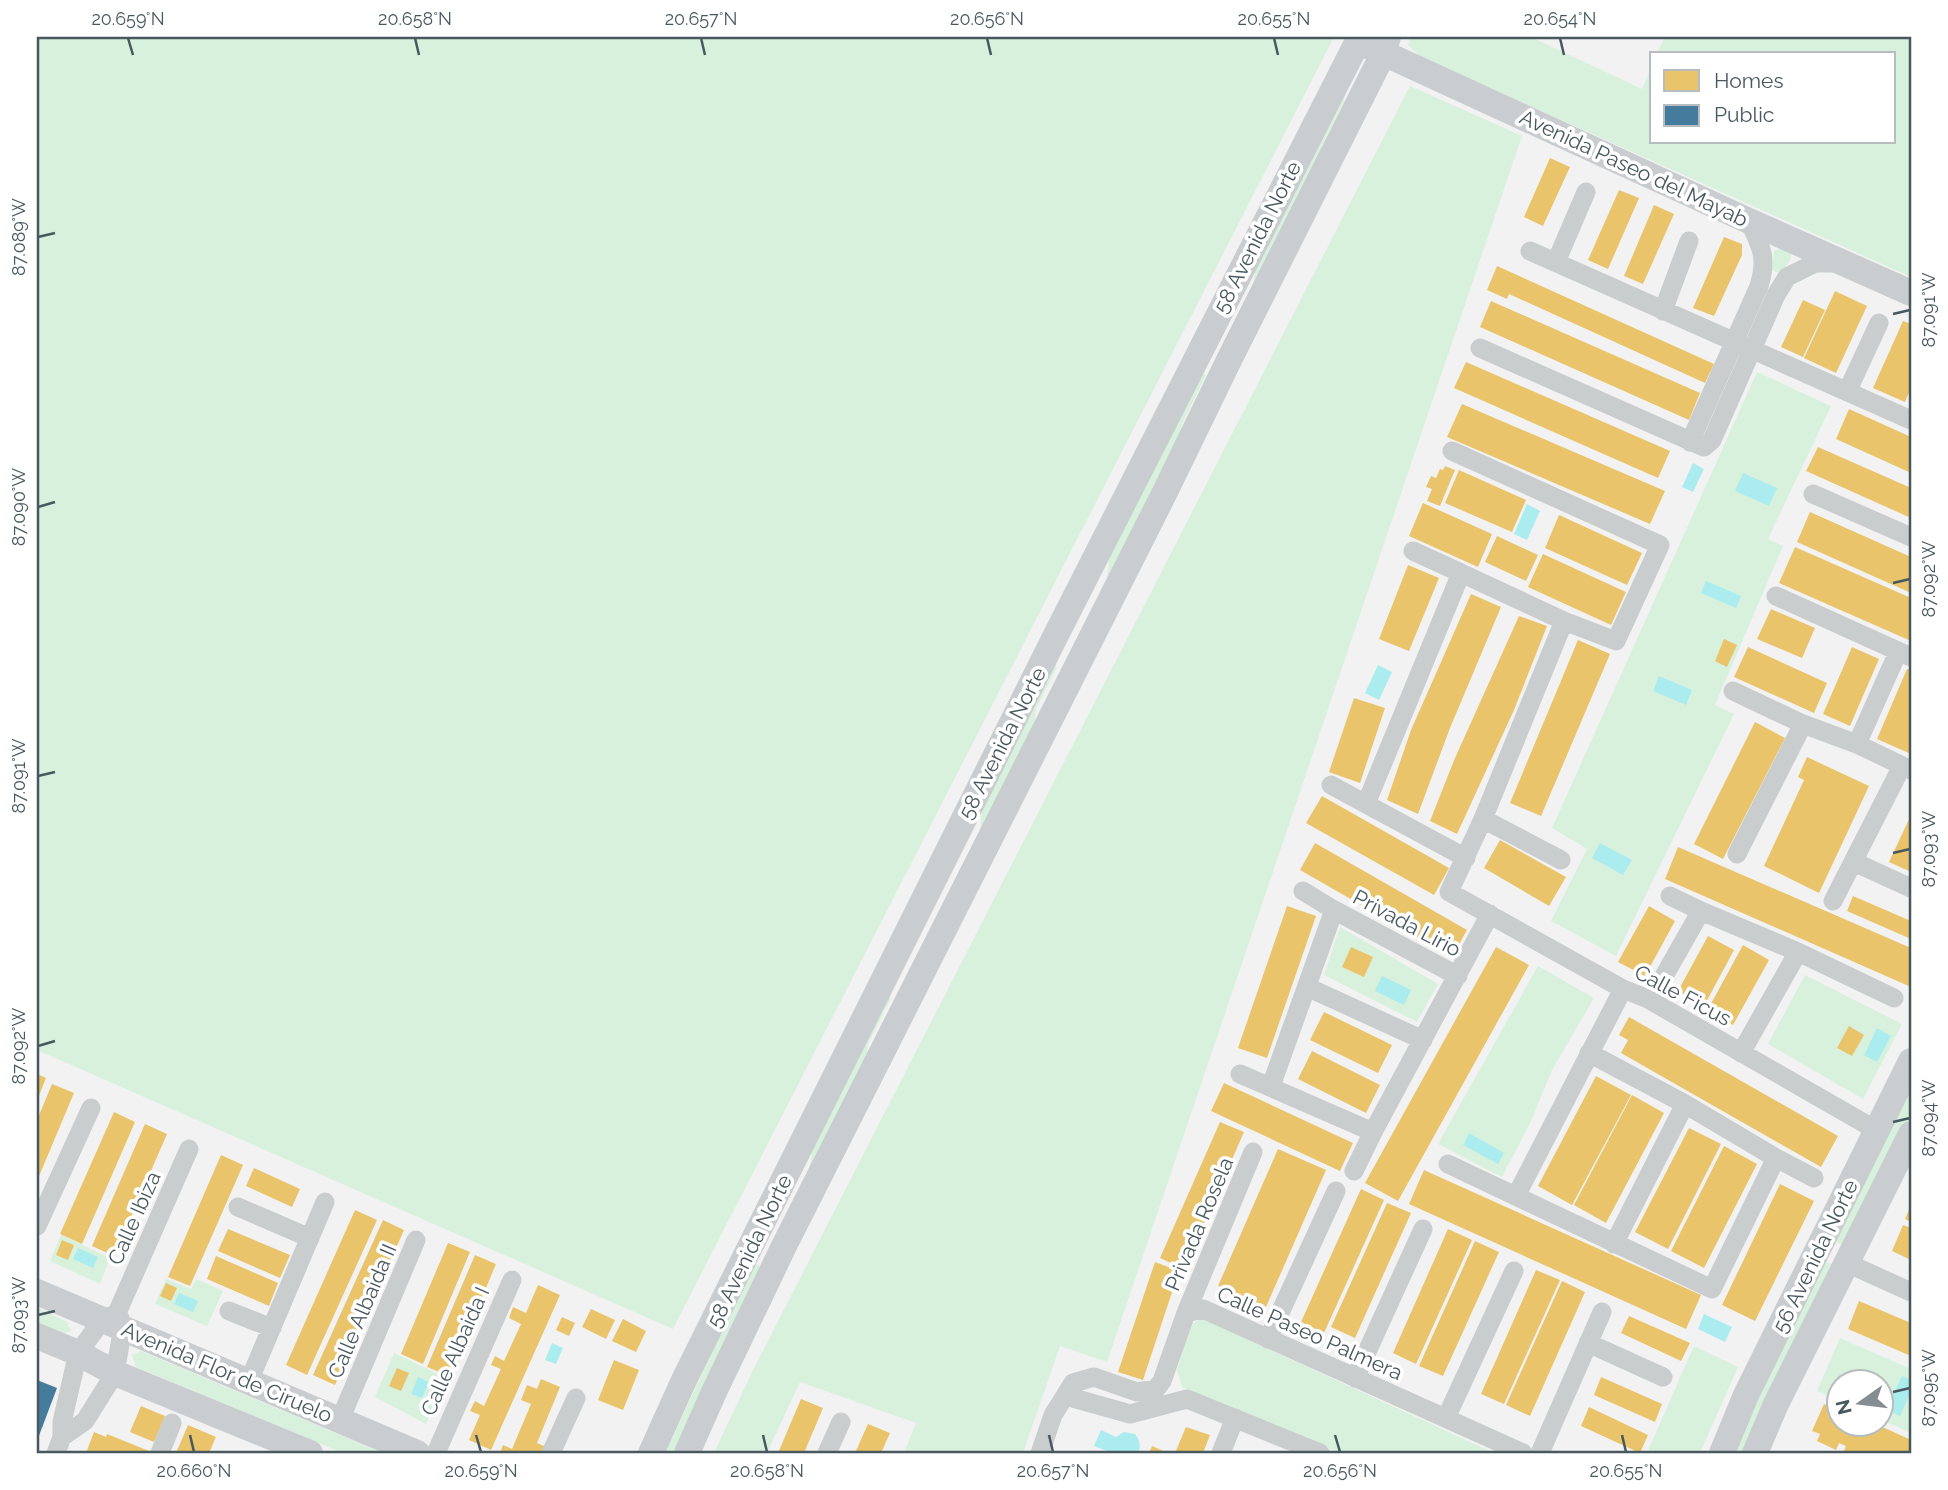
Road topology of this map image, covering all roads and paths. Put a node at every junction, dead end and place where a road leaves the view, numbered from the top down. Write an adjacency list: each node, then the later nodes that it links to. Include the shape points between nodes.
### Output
1 (1359, 39): 2 (main road, Avenida Paseo del Mayab); 14 (main road, 58 Avenida Norte)
2 (1386, 45): 4 (main road, Avenida Paseo del Mayab); 16 (main road, 58 Avenida Norte)
3 (1586, 192): 7 (street)
4 (1749, 221): 8 (main road, Avenida Paseo del Mayab); 9 (street, via 1763,251)
5 (1689, 240): 11 (street)
6 (1530, 251): 7 (street)
7 (1556, 262): 11 (street)
8 (1845, 262): 9 (street, via 1815,263); 10 (main road, Avenida Paseo del Mayab)
9 (1768, 290): 13 (street)
10 (1911, 293)
11 (1663, 311): 13 (street)
12 (1879, 323): 17 (street)
13 (1743, 344): 15 (street, via 1690,442); 17 (street)
14 (1201, 347): 16 (main road); 26 (main road, 58 Avenida Norte)
15 (1479, 348)
16 (1228, 362): 27 (main road, 58 Avenida Norte)
17 (1847, 392): 18 (street)
18 (1911, 420)
19 (1452, 451): 25 (street, via 1660,545 1616,641)
20 (1812, 494): 21 (street)
21 (1911, 537)
22 (1412, 551): 23 (street)
23 (1461, 573): 25 (street); 34 (street)
24 (1776, 596): 28 (street)
25 (1564, 621): 35 (street)
26 (1055, 637): 27 (main road); 47 (main road, 58 Avenida Norte)
27 (1083, 652): 48 (main road, 58 Avenida Norte)
28 (1904, 654): 31 (street)
29 (1734, 691): 30 (street)
30 (1803, 724): 31 (street); 36 (street)
31 (1857, 744): 32 (street)
32 (1907, 768): 39 (street)
33 (1331, 785): 34 (street)
34 (1366, 804): 37 (street)
35 (1483, 819): 37 (street); 38 (street)
36 (1737, 854)
37 (1466, 858): 46 (street, Calle Ficus, via 1449,892)
38 (1561, 860)
39 (1854, 862): 40 (street); 43 (street)
40 (1911, 888)
41 (1303, 891): 44 (street, Privada Lirio)
42 (1670, 896): 45 (street)
43 (1833, 901)
44 (1334, 910): 50 (street, Privada Lirio); 52 (street, Privada Lirio)
45 (1701, 911): 49 (street); 51 (street)
46 (1490, 914): 50 (street, Privada Lirio); 53 (street, Calle Ficus)
47 (910, 928): 48 (main road); 78 (main road, 58 Avenida Norte)
48 (939, 941): 83 (main road, 58 Avenida Norte)
49 (1798, 952): 54 (street); 56 (street)
50 (1458, 976): 55 (street, Privada Lirio)
51 (1664, 976)
52 (1307, 987): 55 (street); 60 (street, Privada Lirio)
53 (1623, 989): 56 (street, Calle Ficus); 57 (street)
54 (1894, 998)
55 (1423, 1040): 64 (street, Privada Lirio)
56 (1745, 1045): 63 (street, Calle Ficus)
57 (1589, 1053): 61 (street); 73 (street)
58 (1911, 1061): 63 (main road, 56 Avenida Norte)
59 (1240, 1074): 60 (street)
60 (1271, 1086): 64 (street)
61 (1685, 1104): 68 (street); 81 (street)
62 (90, 1108): 76 (street)
63 (1876, 1130): 82 (main road, 56 Avenida Norte)
64 (1373, 1132): 70 (street, Privada Lirio)
65 (1911, 1134): 84 (main road, 56 Avenida Norte)
66 (189, 1149): 92 (street, Calle Ibiza)
67 (1254, 1152): 90 (street, Privada Rosela)
68 (1776, 1158): 71 (street); 81 (street, via 1712,1289)
69 (1448, 1164): 73 (street)
70 (1354, 1171)
71 (1814, 1178)
72 (1336, 1191): 95 (street)
73 (1516, 1196): 81 (street)
74 (325, 1202): 79 (street)
75 (238, 1207): 79 (street)
76 (37, 1226)
77 (1423, 1229): 101 (street)
78 (756, 1235): 83 (main road); 114 (main road, 58 Avenida Norte)
79 (310, 1238): 93 (street)
80 (416, 1240): 104 (street, Calle Albaida II)
81 (1614, 1244)
82 (1822, 1245): 84 (main road); 122 (main road, 56 Avenida Norte, via 1746,1395)
83 (783, 1248): 115 (main road, 58 Avenida Norte)
84 (1847, 1264): 88 (street); 123 (main road, 56 Avenida Norte)
85 (1514, 1271): 105 (street)
86 (512, 1280): 110 (street, Calle Albaida I)
87 (37, 1292): 92 (main road, Avenida Flor de Ciruelo)
88 (1911, 1292)
89 (229, 1311): 93 (street)
90 (1185, 1312): 95 (street, Calle Paseo Palmera, via 1203,1309); 102 (street, Calle Paseo Palmera, via 1156,1389 1137,1392 1094,1377 1073,1384)
91 (1602, 1312): 96 (street)
92 (116, 1316): 97 (street); 98 (main road, Avenida Flor de Ciruelo); 99 (street)
93 (272, 1328): 98 (street)
94 (37, 1336): 97 (main road, Avenida Flor de Ciruelo)
95 (1269, 1339): 101 (street, Calle Paseo Palmera)
96 (1588, 1343): 100 (street); 121 (street)
97 (78, 1353): 99 (main road, Avenida Flor de Ciruelo); 109 (street)
98 (253, 1371): 104 (main road, Avenida Flor de Ciruelo)
99 (115, 1373): 109 (street, via 85,1422); 112 (main road, Avenida Flor de Ciruelo)
100 (1663, 1377)
101 (1355, 1378): 105 (street, Calle Paseo Palmera)
102 (1066, 1396): 106 (street, via 1130,1413 1187,1399); 117 (street, via 1053,1415)
103 (576, 1398): 113 (street)
104 (344, 1410): 110 (main road, Avenida Flor de Ciruelo)
105 (1446, 1418): 120 (street, Calle Paseo Palmera)
106 (1235, 1419): 118 (street); 119 (street)
107 (841, 1422): 116 (street)
108 (172, 1423): 111 (street)
109 (59, 1445)
110 (431, 1449)
111 (160, 1453)
112 (310, 1453)
113 (551, 1453)
114 (651, 1453)
115 (687, 1453)
116 (827, 1453)
117 (1040, 1453)
118 (1221, 1453)
119 (1320, 1453)
120 (1522, 1453)
121 (1540, 1453)
122 (1722, 1453)
123 (1755, 1453)

